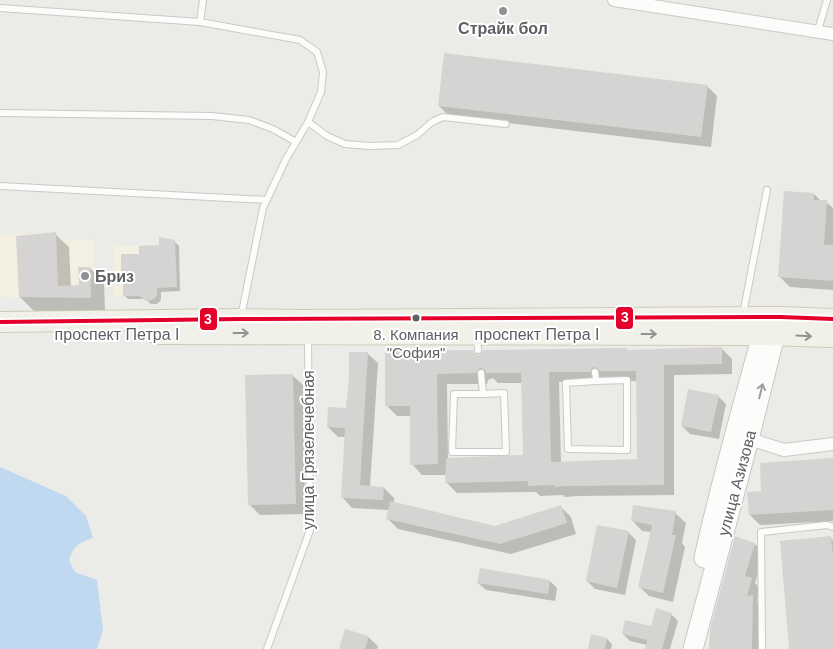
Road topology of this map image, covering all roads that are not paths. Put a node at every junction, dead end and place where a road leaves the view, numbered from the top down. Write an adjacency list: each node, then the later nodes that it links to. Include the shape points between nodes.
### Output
1 (203, 0): 5 (lane)
2 (614, 0): 6 (street)
3 (826, 0): 6 (lane)
4 (0, 8): 5 (lane)
5 (200, 22): 9 (lane, via 300,40 317,52 323,72 322,92)
6 (818, 30): 7 (street)
7 (833, 34)
8 (0, 113): 11 (lane, via 212,116 250,120)
9 (308, 122): 10 (lane, via 345,144 370,146 398,145 443,116); 11 (lane)
10 (506, 124)
11 (296, 142): 14 (lane)
12 (0, 186): 14 (lane)
13 (767, 190): 15 (lane)
14 (266, 200): 16 (lane)
15 (742, 318): 16 (main road, проспект Петра I); 19 (main road, проспект Петра I)
16 (241, 319): 18 (main road, проспект Петра I)
17 (833, 319): 19 (main road, проспект Петра I)
18 (0, 322)
19 (771, 326): 20 (main road, проспект Петра I, one-way to 19, via 478,342); 22 (main road, проспект Петра I, one-way to 22); 27 (main road, улица Азизова)
20 (308, 334): 21 (main road, проспект Петра I, one-way to 20); 30 (lane, улица Грязелечебная, via 310,530)
21 (0, 335)
22 (833, 337)
23 (594, 372): 25 (lane)
24 (481, 373): 26 (lane)
25 (596, 381): 25 (lane, via 627,380 627,450 568,449 566,383)
26 (482, 394): 26 (lane, via 504,393 506,452 452,452 454,394)
27 (742, 436): 28 (street, via 784,450); 31 (main road, улица Азизова, via 725,469); 32 (main road, улица Азизова)
28 (833, 444)
29 (833, 527): 33 (lane, via 762,532)
30 (268, 649)
31 (682, 649)
32 (693, 649)
33 (762, 649)

